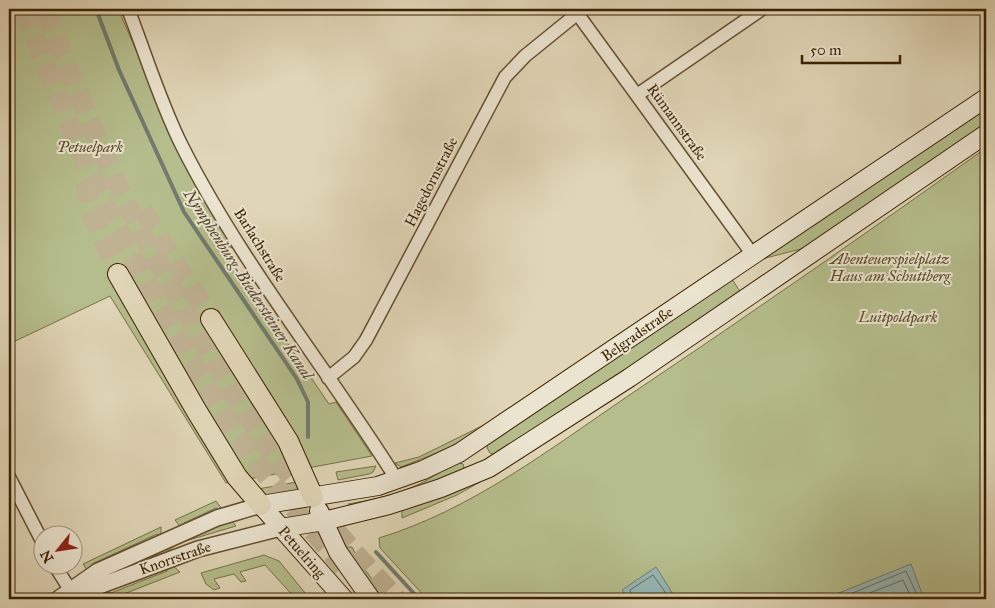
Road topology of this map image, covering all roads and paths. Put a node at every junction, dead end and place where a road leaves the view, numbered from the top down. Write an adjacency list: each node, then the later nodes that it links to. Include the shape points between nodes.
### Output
1 (128, 9): 10 (street, Barlachstraße, via 158,92 182,146 268,289)
2 (762, 9): 4 (street)
3 (576, 11): 4 (street, Rümannstraße); 10 (street, Hagedornstraße, via 505,77 366,340 345,366)
4 (637, 95): 7 (street, Rümannstraße)
5 (986, 98): 7 (main road, Belgradstraße)
6 (986, 134): 13 (main road, Belgradstraße, via 820,250)
7 (753, 255): 11 (main road, Belgradstraße)
8 (118, 274): 18 (highway, via 237,477)
9 (211, 319): 17 (highway, via 288,442)
10 (328, 378): 16 (street, Barlachstraße)
11 (482, 439): 12 (main road, Belgradstraße); 13 (main road, via 482,449 488,459)
12 (459, 454): 15 (main road, via 467,458 472,468); 16 (main road, Belgradstraße)
13 (501, 461): 15 (main road, Belgradstraße)
14 (9, 477): 20 (street)
15 (469, 477): 19 (main road, Belgradstraße, via 405,500)
16 (396, 480): 17 (main road, Belgradstraße)
17 (313, 497): 18 (main road, Belgradstraße); 19 (main road, Petuelring)
18 (261, 505): 21 (main road, Petuelring); 23 (street, Knorrstraße, via 217,518 106,567)
19 (324, 522): 21 (main road, Belgradstraße); 25 (main road, Petuelring, via 338,552)
20 (34, 526)
21 (281, 528): 23 (street, Knorrstraße, via 198,549); 24 (main road, Petuelring)
22 (59, 576): 23 (street)
23 (68, 597)
24 (344, 599)
25 (371, 599)

